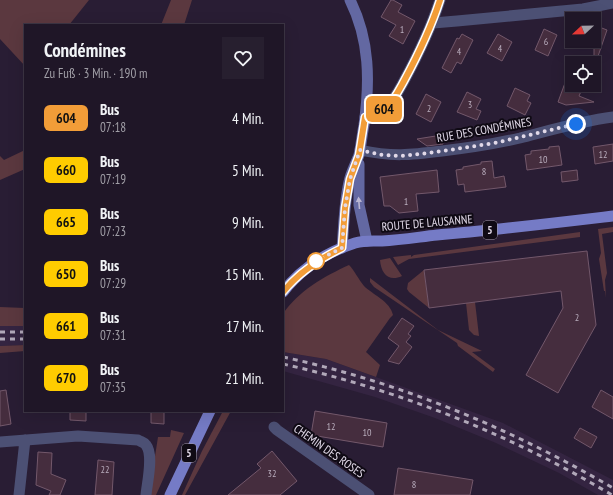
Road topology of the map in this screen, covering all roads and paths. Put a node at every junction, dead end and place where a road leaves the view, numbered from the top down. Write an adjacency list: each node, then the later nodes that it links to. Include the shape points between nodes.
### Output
1 (350, 0): 5 (main road, via 365,42 368,64)
2 (440, 0): 4 (street)
3 (613, 3): 4 (street, via 583,9)
4 (433, 23): 5 (street, via 392,100 386,108)
5 (365, 117): 7 (main road)
6 (613, 117): 7 (street, RUE DES CONDÉMINES, via 468,148 401,156)
7 (359, 152): 9 (main road, one-way to 7, via 359,205); 10 (main road, via 350,179)
8 (613, 216): 9 (main road, ROUTE DE LAUSANNE / 5)
9 (367, 241): 10 (main road, ROUTE DE LAUSANNE / 5)
10 (342, 248): 11 (main road, ROUTE DE LAUSANNE / 5, via 306,268)
11 (284, 291)
12 (210, 412): 18 (main road, 5)
13 (274, 426): 19 (street, CHEMIN DES ROSES)
14 (24, 440): 15 (street); 16 (street); 17 (street, via 78,436 138,440 147,446 150,459)
15 (0, 442)
16 (18, 495)
17 (146, 495)
18 (170, 495)
19 (369, 495)

